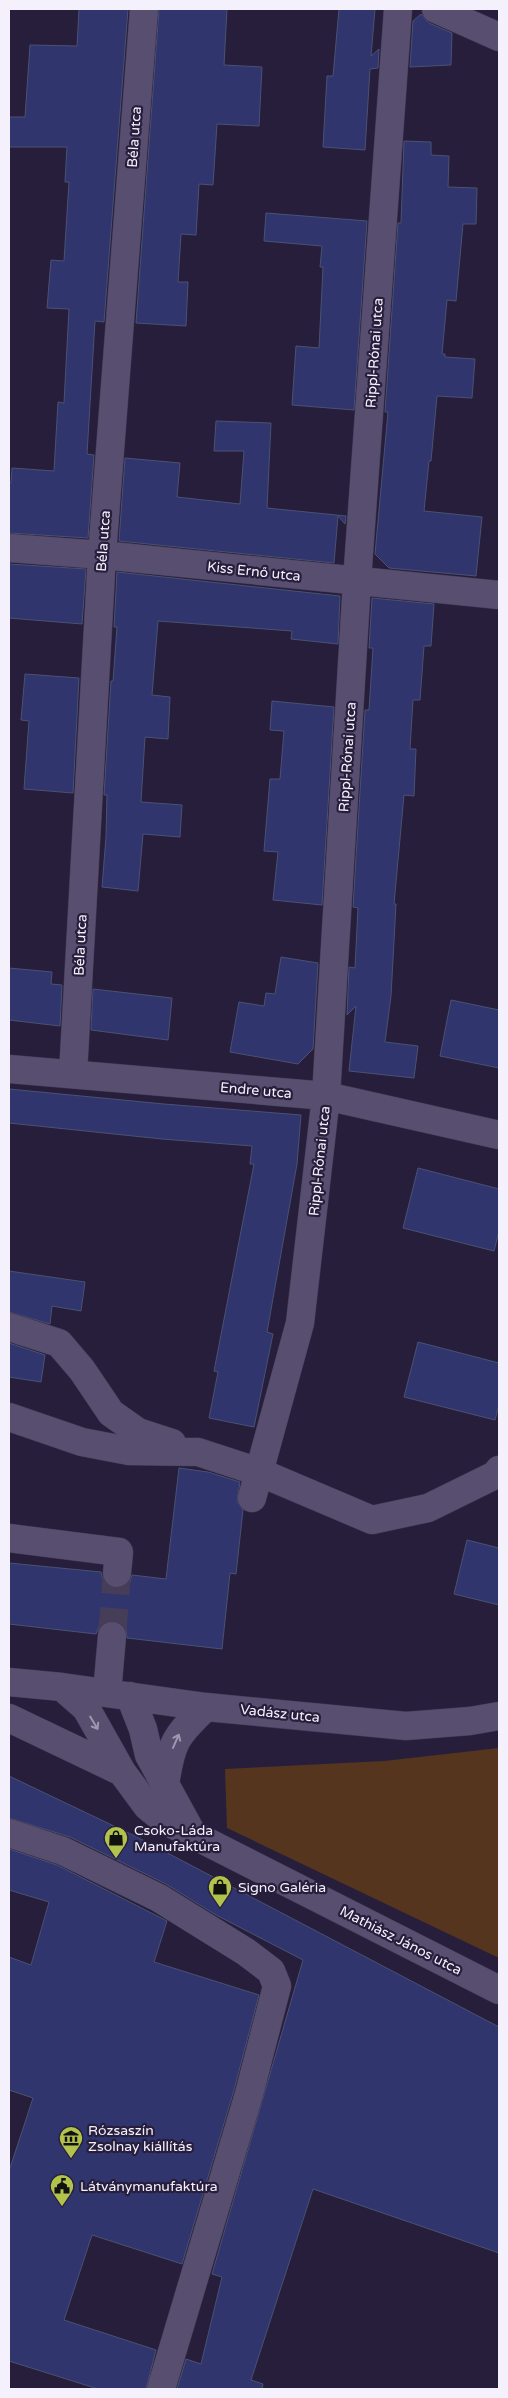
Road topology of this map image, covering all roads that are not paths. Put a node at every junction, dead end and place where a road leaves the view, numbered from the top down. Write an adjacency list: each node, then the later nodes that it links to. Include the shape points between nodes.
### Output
1 (144, 9): 6 (street, Béla utca)
2 (398, 9): 7 (street, Rippl-Rónai utca)
3 (436, 9): 4 (street)
4 (499, 38)
5 (9, 548): 6 (street, Kiss Ernő utca)
6 (102, 555): 7 (street, Kiss Ernő utca); 10 (street, Béla utca)
7 (358, 581): 8 (street, Kiss Ernő utca); 11 (street, Rippl-Rónai utca)
8 (499, 595)
9 (9, 1069): 10 (street, Endre utca)
10 (73, 1074): 11 (street, Endre utca)
11 (326, 1096): 12 (street, Endre utca); 17 (street, Rippl-Rónai utca, via 300,1324)
12 (499, 1136)
13 (9, 1327): 15 (street, via 59,1343 111,1413 138,1432)
14 (9, 1417): 15 (street, via 101,1446 129,1451)
15 (198, 1452): 17 (street)
16 (499, 1470): 17 (street, via 495,1475 428,1508 372,1520)
17 (259, 1472): 18 (street, Rippl-Rónai utca)
18 (252, 1498)
19 (9, 1538): 20 (street, via 119,1552)
20 (117, 1573)
21 (112, 1636): 24 (street)
22 (9, 1682): 23 (street, Vadász utca)
23 (62, 1687): 24 (street, Vadász utca); 28 (street, Mathiász János utca, one-way to 28, via 86,1708)
24 (119, 1695): 25 (street, Vadász utca); 29 (street, via 143,1729 149,1755)
25 (206, 1707): 26 (street, Vadász utca, via 406,1726); 29 (street, one-way to 25, via 169,1757 180,1732)
26 (499, 1716)
27 (9, 1718): 28 (street, Mathiász János utca)
28 (122, 1772): 31 (street, Mathiász János utca, via 147,1806)
29 (165, 1785): 31 (street)
30 (9, 1833): 33 (street, via 62,1851 159,1898 246,1952 271,1971 277,1986 246,2103)
31 (194, 1837): 32 (street, Mathiász János utca)
32 (499, 1990)
33 (161, 2389)

